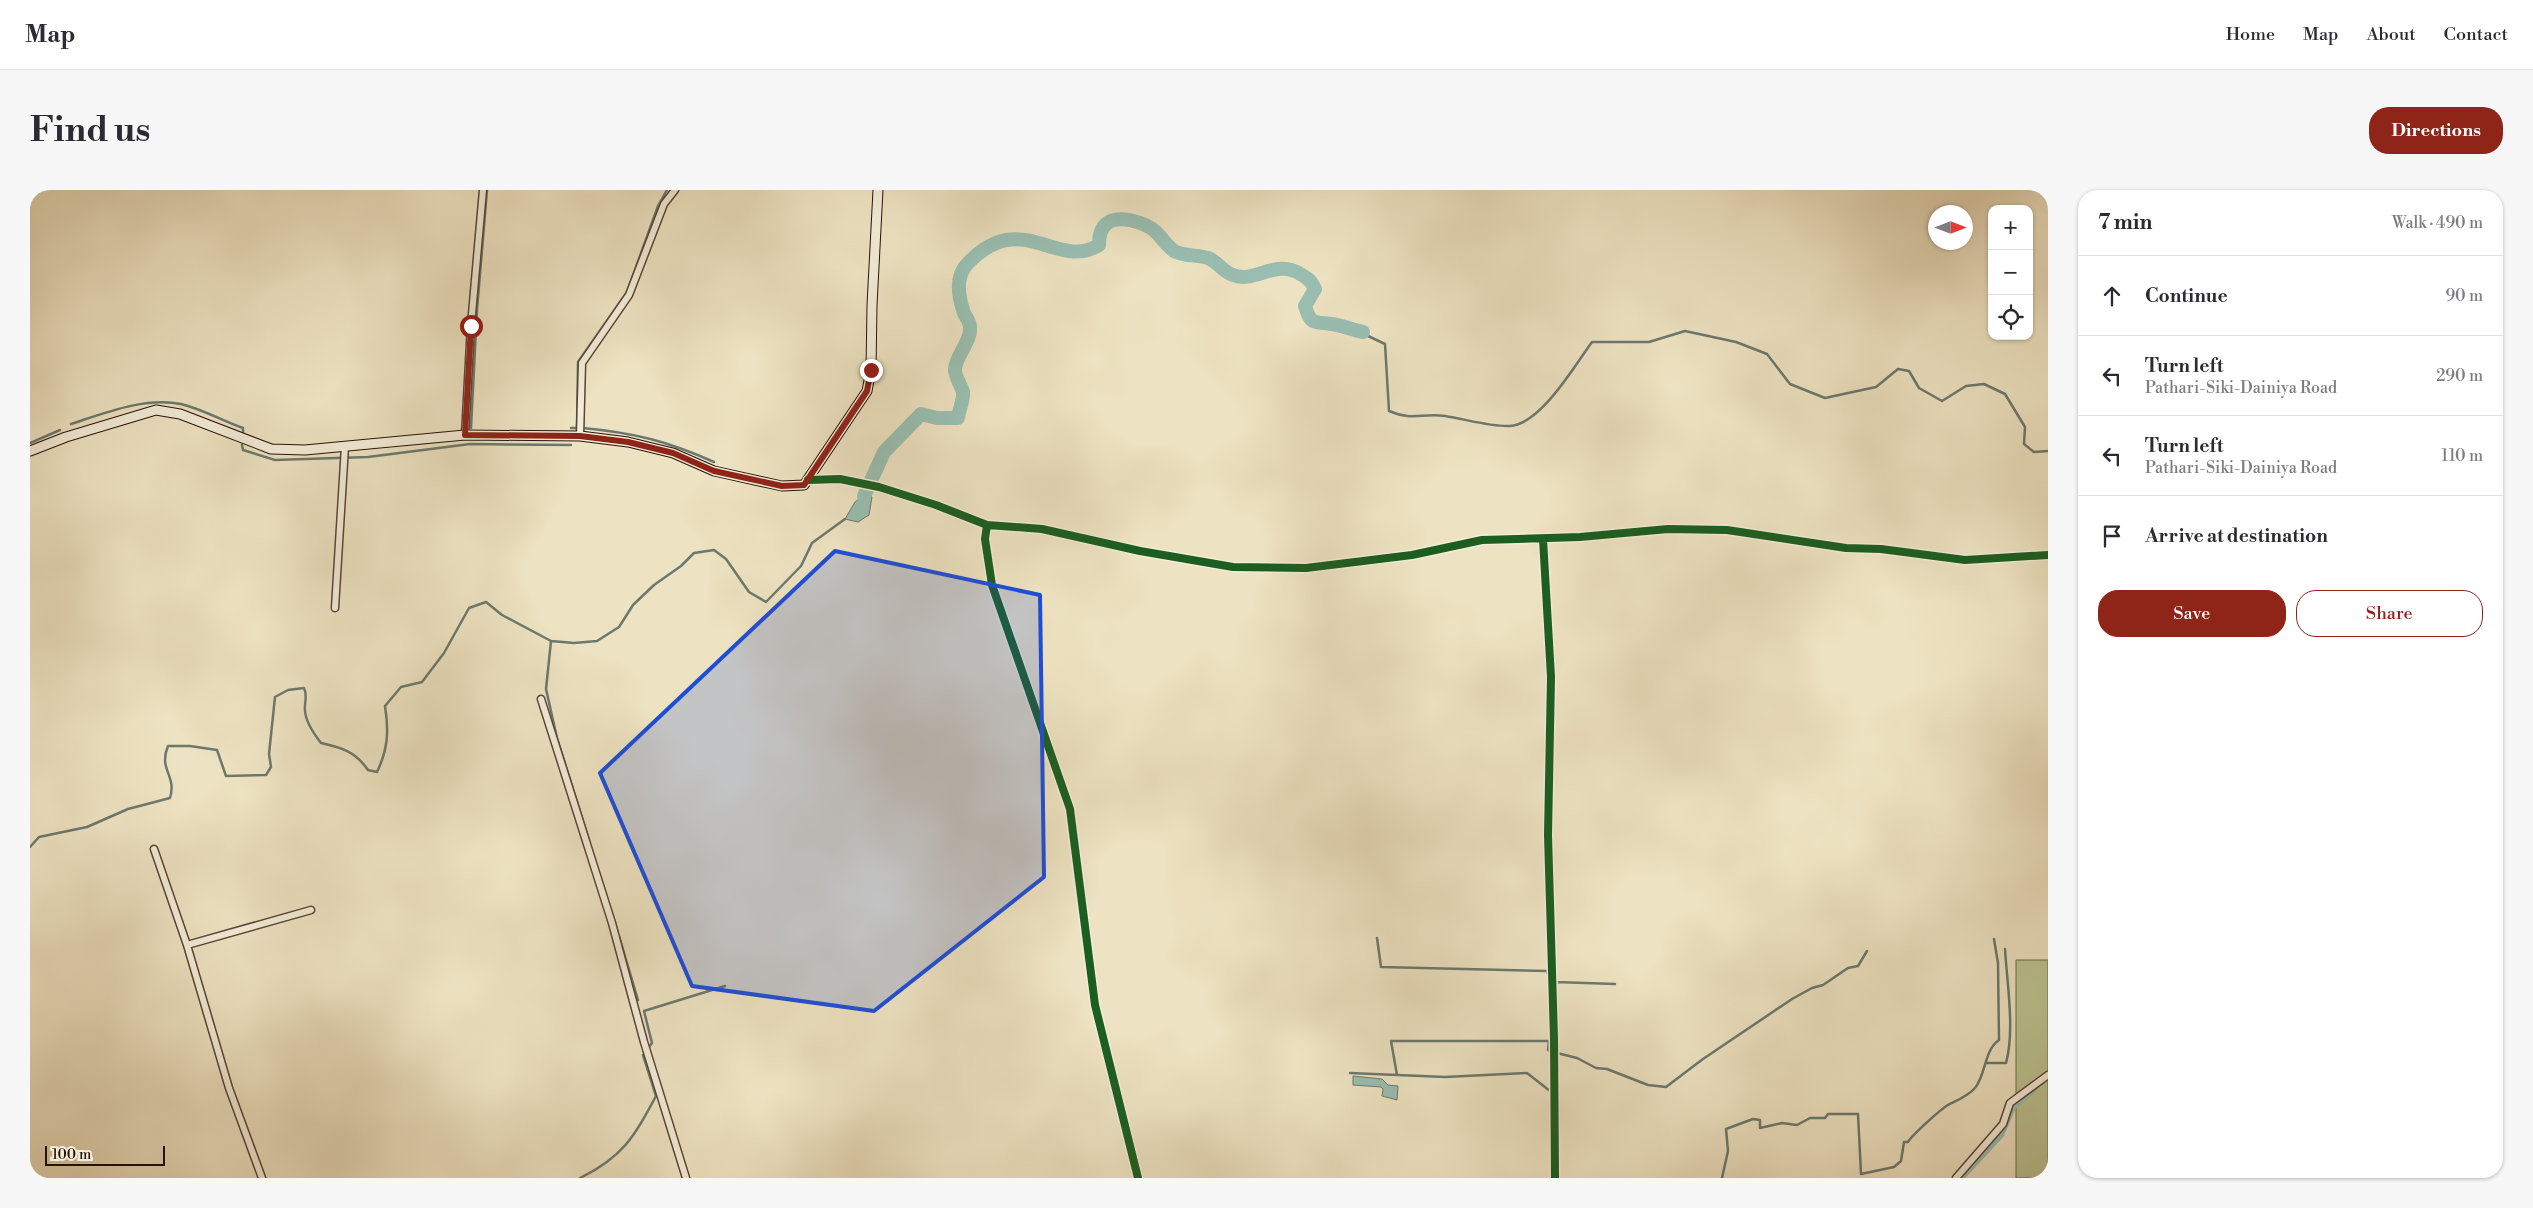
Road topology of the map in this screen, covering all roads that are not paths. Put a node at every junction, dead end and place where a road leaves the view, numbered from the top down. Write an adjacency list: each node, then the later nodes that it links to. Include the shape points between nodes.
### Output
1 (483, 190): 4 (street)
2 (675, 190): 5 (street, via 664,204 629,295 582,363)
3 (878, 190): 8 (main road, via 871,370 867,391)
4 (465, 435): 5 (main road); 6 (main road)
5 (580, 436): 8 (main road, via 628,442 673,453 714,471 782,486 804,485)
6 (345, 446): 7 (main road, via 271,449 180,414 156,410); 12 (street)
7 (30, 451)
8 (808, 480): 9 (street, via 840,478 879,487)
9 (987, 525): 10 (street, via 1042,529 1140,551 1233,567 1266,568 1306,568 1388,559 1482,540); 20 (street, via 985,539 992,585 1070,809 1095,1005)
10 (1542, 539): 11 (street, via 1668,529 1727,530 1846,548 1965,560); 21 (street, via 1551,677 1548,834)
11 (2048, 555)
12 (335, 608)
13 (541, 699): 19 (street, via 612,923)
14 (154, 849): 16 (street)
15 (311, 910): 16 (street)
16 (187, 945): 18 (street, via 229,1088)
17 (2048, 1075): 22 (street, via 2010,1104 2002,1124)
18 (262, 1178)
19 (686, 1178)
20 (1138, 1178)
21 (1555, 1178)
22 (1956, 1178)

